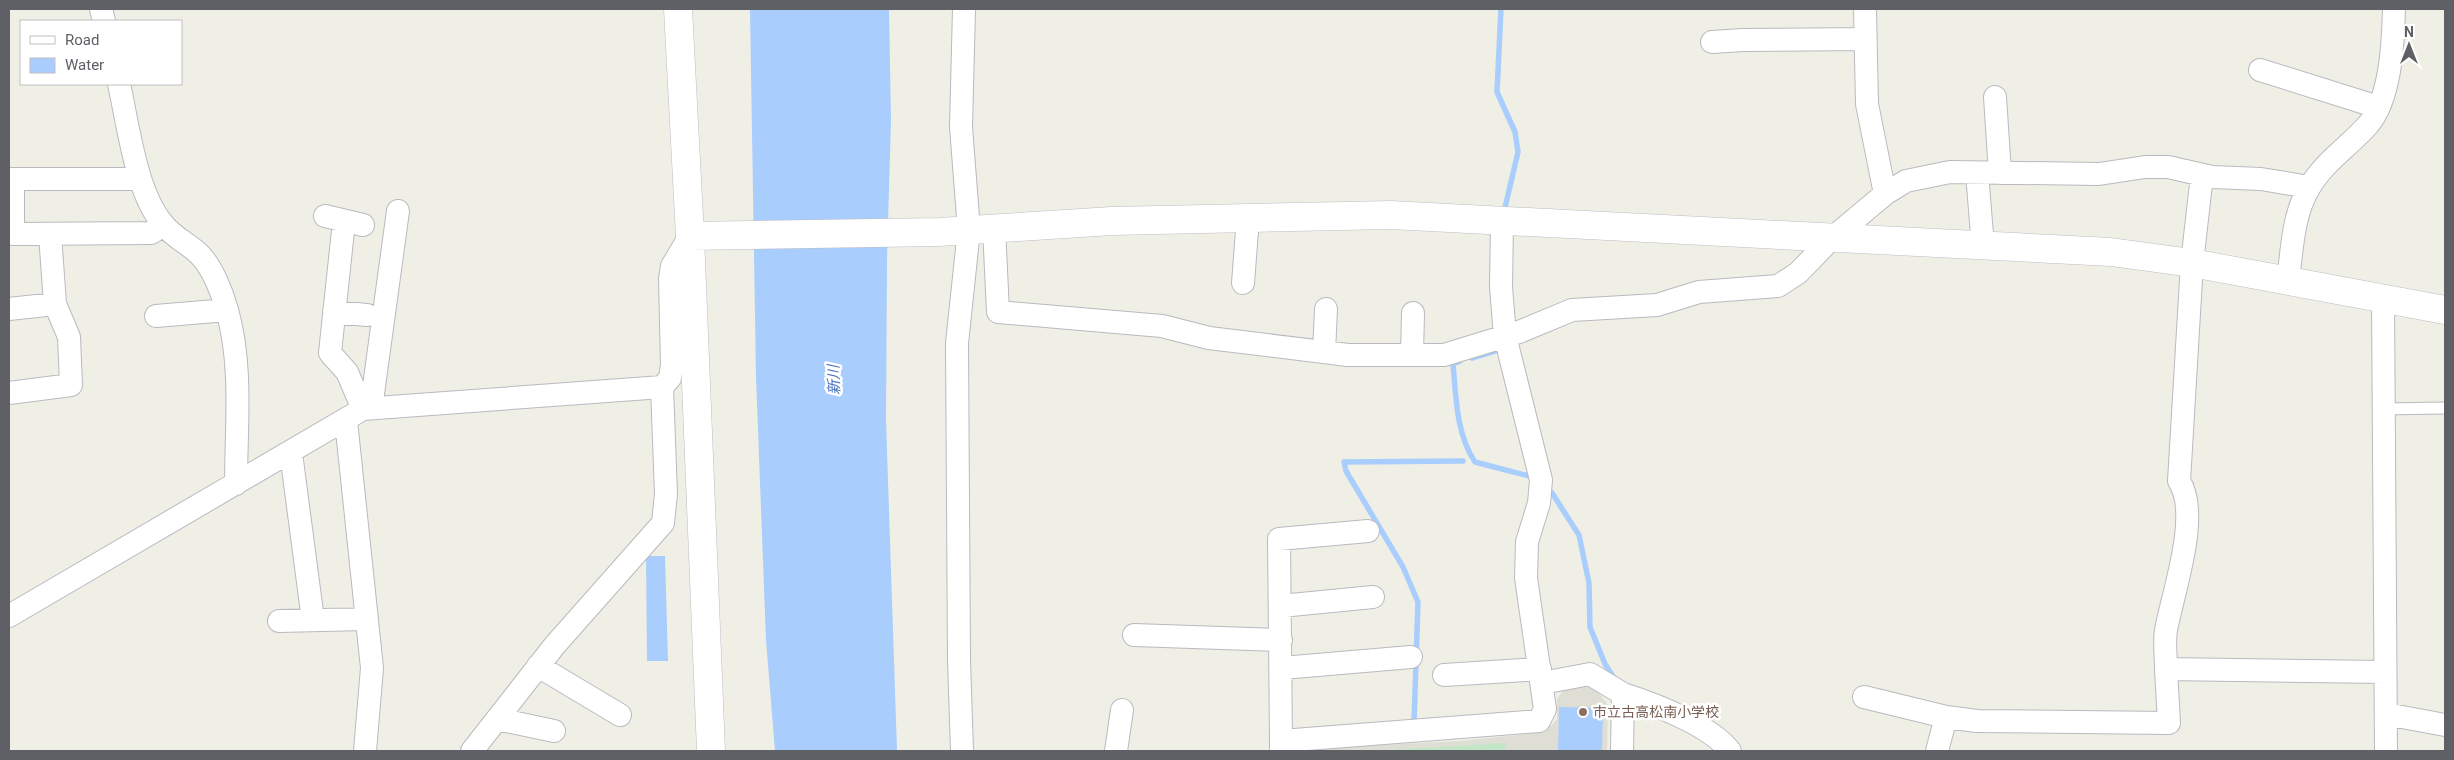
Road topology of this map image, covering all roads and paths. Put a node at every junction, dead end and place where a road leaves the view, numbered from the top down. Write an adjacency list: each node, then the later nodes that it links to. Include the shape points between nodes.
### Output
1 (678, 9): 25 (street)
2 (964, 9): 23 (street, via 962,127)
3 (1865, 9): 5 (street)
4 (2394, 9): 10 (street, via 2389,65)
5 (1865, 38): 6 (street); 17 (street, via 1867,104)
6 (1712, 42)
7 (2260, 70): 10 (street)
8 (119, 85): 15 (street)
9 (1994, 96): 12 (street)
10 (2378, 107): 16 (street, via 2369,125)
11 (1977, 173): 12 (street); 17 (street, via 1927,175 1906,181); 27 (street)
12 (2000, 173): 13 (street, via 2099,174 2125,168 2168,167)
13 (2202, 174): 16 (street); 28 (street)
14 (11, 179): 15 (street); 24 (street, via 13,234)
15 (140, 179): 22 (street)
16 (2309, 187): 29 (street, via 2295,229)
17 (1884, 194): 26 (street)
18 (398, 211): 48 (street)
19 (1248, 218): 21 (street, via 1391,216); 23 (street); 30 (street)
20 (344, 220): 37 (street)
21 (1502, 222): 26 (street); 41 (street, via 1501,287)
22 (163, 225): 24 (street, via 151,233); 35 (street, via 199,254 216,281)
23 (982, 229): 25 (street); 42 (street, via 998,312 1162,326 1209,338); 80 (street, via 957,343)
24 (50, 234): 32 (street)
25 (692, 236): 44 (street, via 672,266 672,365 670,378); 79 (street)
26 (1830, 240): 27 (street); 41 (street, via 1798,273 1778,286 1699,292 1657,305 1572,310)
27 (1984, 246): 28 (street, via 2110,252)
28 (2192, 263): 29 (street); 63 (street, via 2180,482 2185,490 2187,511 2181,570 2166,632)
29 (2288, 280): 31 (street)
30 (1243, 283)
31 (2383, 298): 36 (street); 47 (street)
32 (55, 304): 33 (street); 45 (street, via 70,337 71,385)
33 (9, 309)
34 (1326, 309): 42 (street)
35 (227, 310): 40 (street); 50 (street, via 236,356)
36 (2445, 310)
37 (334, 312): 39 (street); 48 (street, via 330,353 347,372)
38 (1413, 313): 43 (street)
39 (367, 315)
40 (156, 316)
41 (1506, 336): 43 (street, via 1444,355); 66 (street, via 1541,480 1539,503 1527,542 1526,578)
42 (1324, 352): 43 (street)
43 (1412, 355)
44 (662, 387): 48 (street); 61 (street, via 666,494 663,523)
45 (9, 393)
46 (2445, 408): 47 (lane)
47 (2384, 409): 64 (street)
48 (360, 413): 49 (street); 55 (street)
49 (291, 453): 50 (street); 56 (street)
50 (236, 484): 54 (street)
51 (1368, 531): 53 (street, via 1279,539)
52 (1373, 597): 53 (street)
53 (1281, 606): 59 (street)
54 (9, 616)
55 (366, 619): 56 (street); 77 (street, via 372,668)
56 (313, 620): 57 (street)
57 (279, 621)
58 (1134, 635): 59 (street)
59 (1281, 640): 62 (street)
60 (1411, 657): 62 (street)
61 (538, 666): 71 (street); 73 (street)
62 (1282, 668): 76 (street)
63 (2166, 668): 64 (street); 72 (street, via 2169,723 1977,721)
64 (2385, 672): 70 (street)
65 (1444, 675): 66 (street)
66 (1541, 676): 67 (street, via 1590,674); 76 (street, via 1545,708 1539,721)
67 (1623, 694): 82 (street); 83 (street, via 1665,708 1702,729)
68 (1864, 697): 72 (street)
69 (1122, 710): 81 (street)
70 (2386, 714): 74 (street); 85 (street)
71 (620, 715)
72 (1946, 717): 84 (street)
73 (498, 719): 75 (street); 78 (street)
74 (2445, 725)
75 (554, 731)
76 (1281, 746)
77 (365, 751)
78 (472, 751)
79 (711, 751)
80 (962, 751)
81 (1116, 751)
82 (1622, 751)
83 (1730, 751)
84 (1937, 751)
85 (2386, 751)

